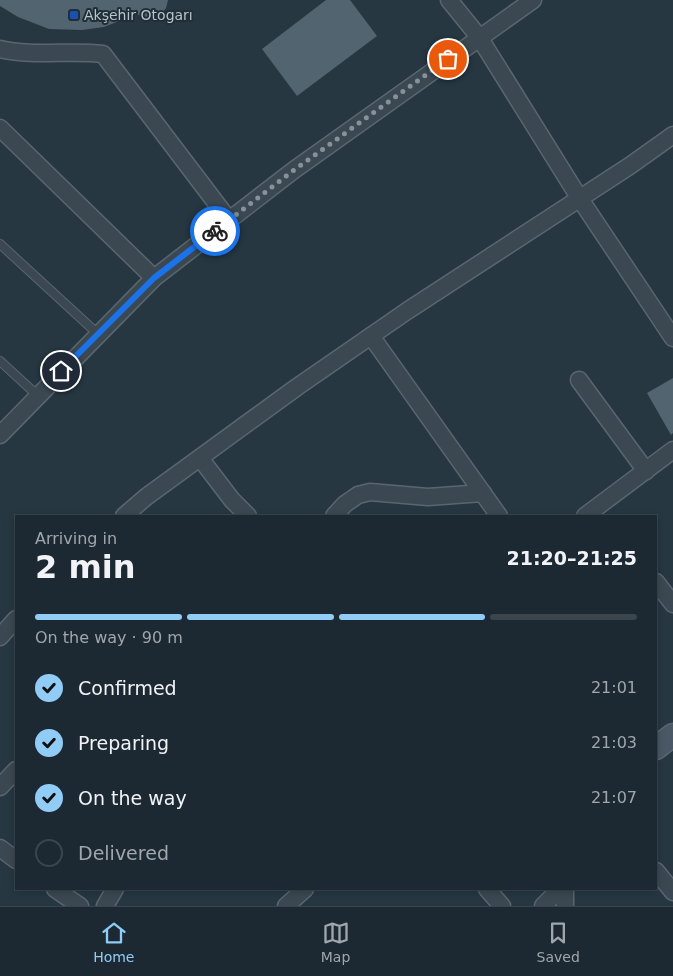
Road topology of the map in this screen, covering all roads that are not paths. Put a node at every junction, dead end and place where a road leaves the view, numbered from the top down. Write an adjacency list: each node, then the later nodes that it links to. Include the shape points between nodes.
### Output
1 (449, 0): 3 (street)
2 (533, 0): 3 (street)
3 (479, 37): 7 (street); 8 (street)
4 (0, 50): 8 (street, via 103,54)
5 (2, 133): 10 (street)
6 (673, 135): 7 (street)
7 (580, 199): 12 (street); 13 (street)
8 (229, 220): 10 (street)
9 (0, 244): 11 (lane)
10 (154, 278): 11 (street)
11 (98, 334): 16 (street)
12 (370, 336): 19 (street); 21 (street)
13 (673, 338)
14 (0, 361): 16 (lane)
15 (579, 380): 20 (street)
16 (37, 395): 17 (street)
17 (0, 434)
18 (673, 450): 20 (street)
19 (200, 458): 23 (street); 24 (street)
20 (646, 471): 22 (street)
21 (483, 493): 25 (street, via 428,497 370,492 358,495); 26 (street)
22 (602, 511): 27 (street)
23 (125, 515)
24 (247, 515)
25 (335, 515)
26 (499, 515)
27 (588, 515)
28 (657, 583): 29 (street)
29 (673, 604)
30 (15, 620): 31 (street)
31 (0, 637)
32 (673, 735): 33 (street)
33 (657, 747)
34 (15, 771): 35 (street)
35 (0, 787)
36 (0, 848): 37 (street)
37 (15, 859)
38 (657, 872): 45 (street)
39 (56, 890): 46 (street)
40 (114, 890): 47 (street)
41 (304, 890): 48 (street)
42 (489, 890): 49 (street)
43 (559, 890): 50 (street)
44 (565, 890): 51 (street)
45 (673, 892)
46 (80, 906)
47 (105, 906)
48 (286, 906)
49 (502, 906)
50 (543, 906)
51 (565, 906)

